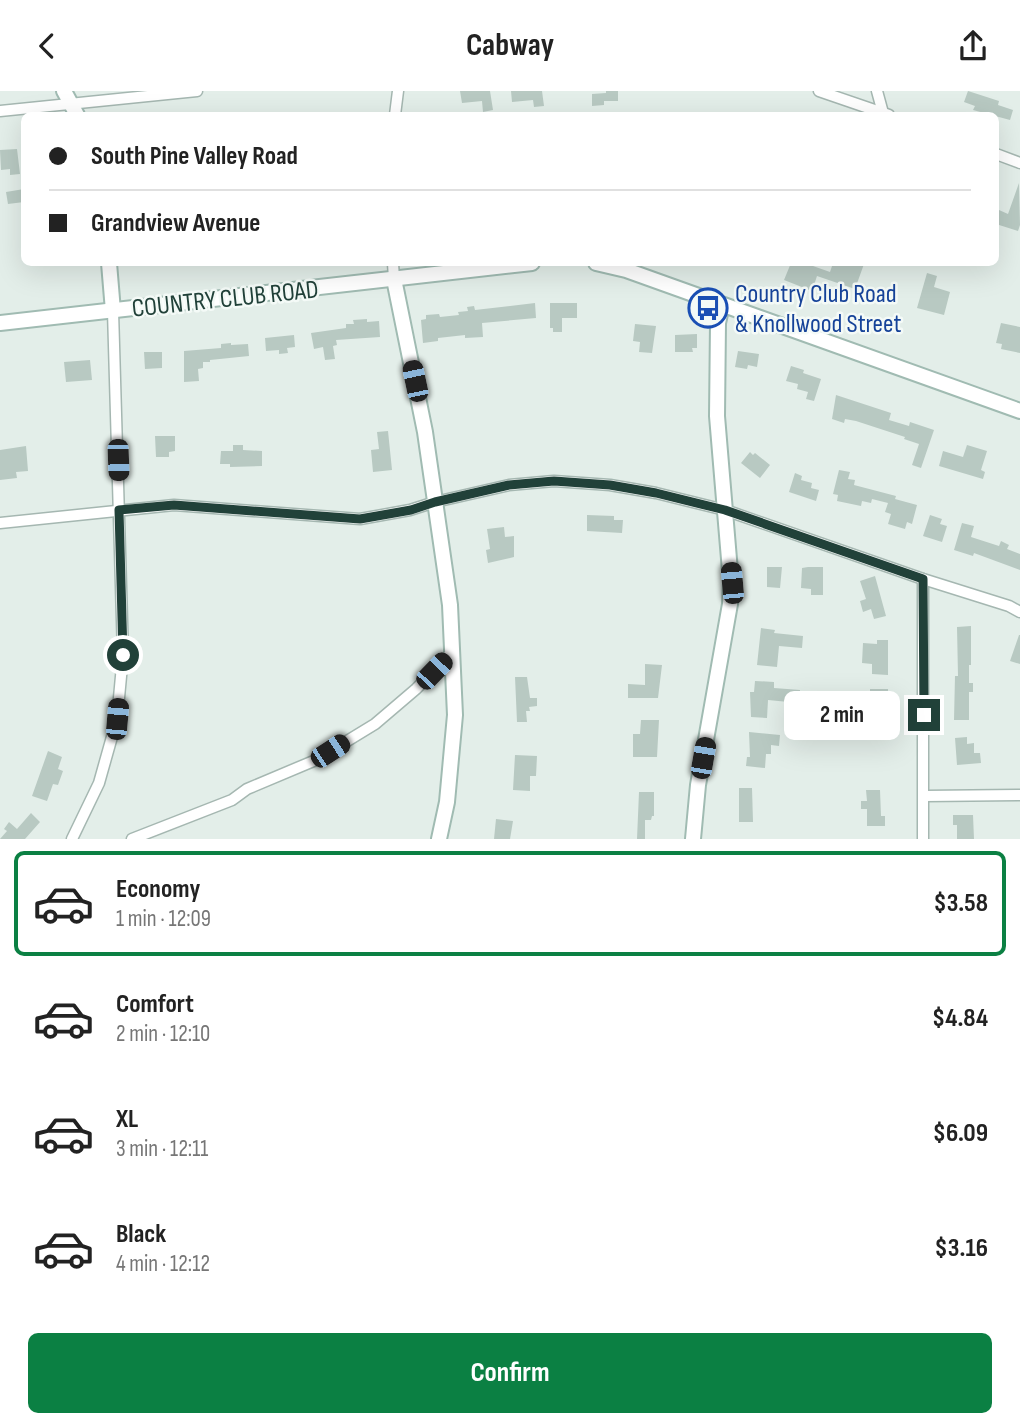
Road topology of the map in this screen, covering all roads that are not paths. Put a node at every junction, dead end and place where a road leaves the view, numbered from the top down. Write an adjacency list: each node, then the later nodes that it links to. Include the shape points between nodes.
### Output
1 (64, 91): 6 (main road)
2 (197, 91): 6 (street)
3 (398, 91): 8 (street)
4 (819, 91): 9 (street)
5 (877, 91): 10 (street)
6 (75, 110): 7 (street)
7 (0, 111)
8 (395, 112)
9 (880, 112)
10 (885, 112)
11 (999, 155): 12 (street)
12 (1020, 163)
13 (109, 266): 19 (main road)
14 (393, 266): 17 (street)
15 (506, 266): 17 (main road, COUNTRY CLUB ROAD)
16 (609, 266): 18 (main road)
17 (394, 279): 19 (main road, COUNTRY CLUB ROAD); 22 (main road)
18 (722, 305): 21 (main road); 24 (main road, via 717,416)
19 (113, 311): 20 (main road, COUNTRY CLUB ROAD); 23 (street)
20 (0, 323)
21 (1020, 411)
22 (435, 502): 23 (street, via 360,519 185,506); 24 (street, via 509,485 554,481 610,485); 28 (main road, via 450,605)
23 (119, 510): 25 (street); 31 (street, via 123,655 117,719 99,782)
24 (725, 510): 26 (street); 34 (main road, via 730,604)
25 (0, 523)
26 (923, 579): 27 (street); 30 (street)
27 (1020, 612)
28 (451, 653): 32 (street, via 374,724 316,760 232,800); 33 (main road, via 455,715)
29 (1020, 795): 30 (street)
30 (925, 796): 35 (street)
31 (72, 839)
32 (132, 839)
33 (439, 839)
34 (693, 839)
35 (923, 839)

